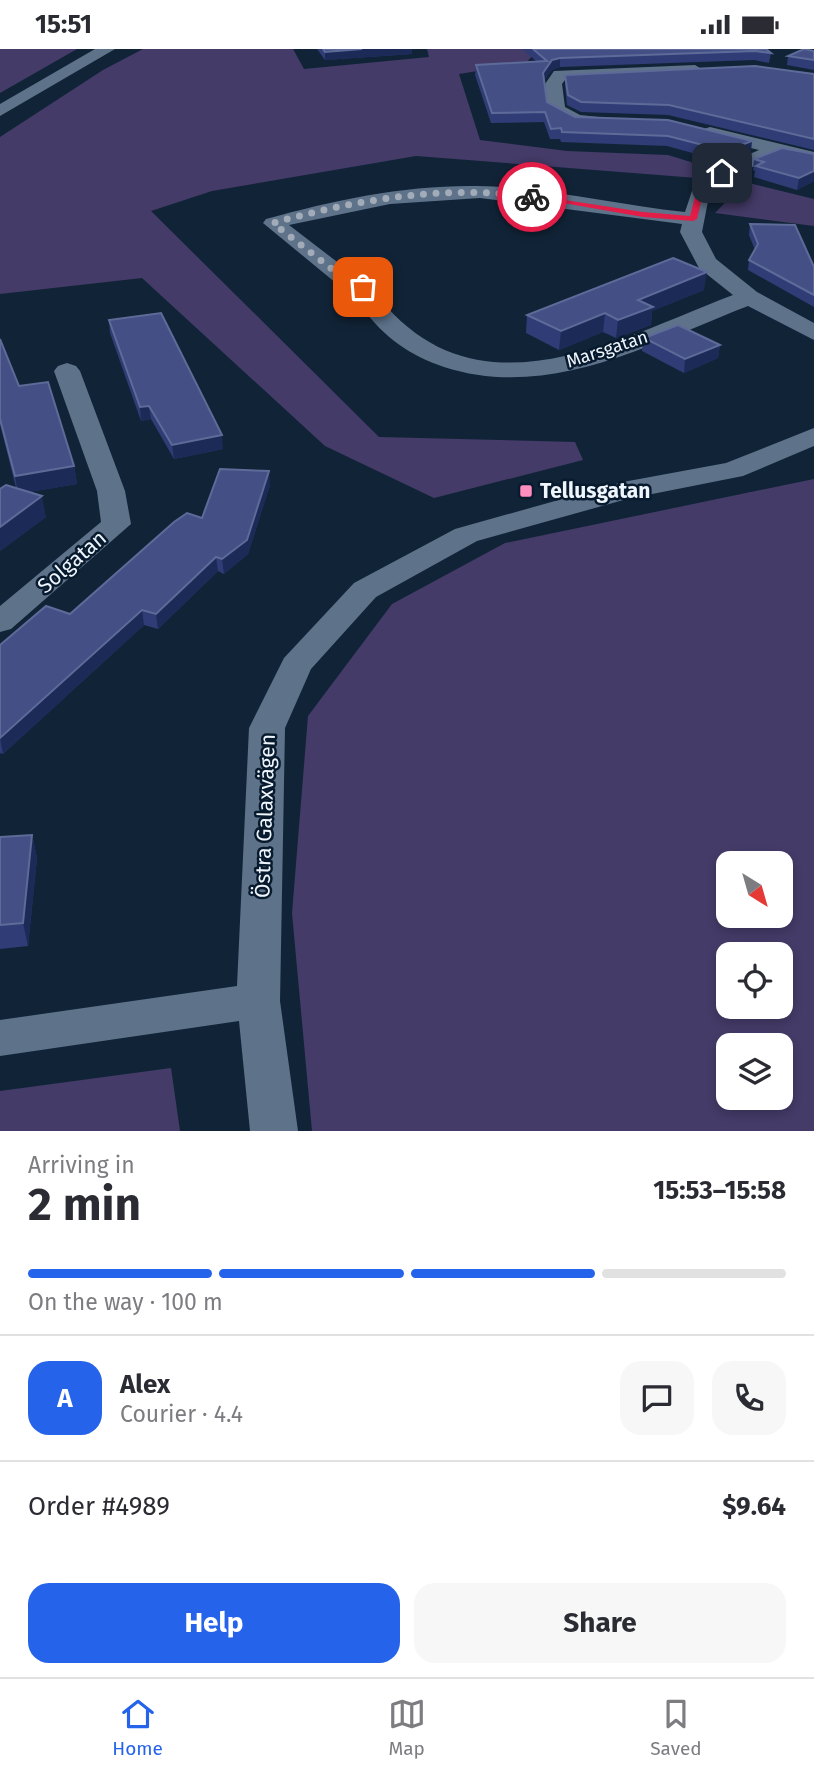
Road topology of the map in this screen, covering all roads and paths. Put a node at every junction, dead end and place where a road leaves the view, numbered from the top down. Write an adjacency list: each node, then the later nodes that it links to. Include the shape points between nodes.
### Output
1 (107, 49): 3 (street)
2 (714, 69): 4 (street, via 560,75 553,84 557,110 576,120)
3 (0, 111)
4 (615, 121)
5 (689, 128): 6 (street)
6 (779, 149): 7 (street); 8 (street, via 722,173 701,189)
7 (814, 158)
8 (693, 219): 9 (street, via 691,232 707,263); 9 (street, Marsgatan, via 470,192 337,205 273,223 350,283 377,291 375,308 416,348 459,366 519,370 568,364)
9 (749, 297): 10 (street)
10 (814, 333)
11 (67, 371): 13 (street, Solgatan, via 111,491 116,524)
12 (814, 436): 14 (street, Östra Galaxvägen, via 733,470 622,491 466,535 365,590 296,665 267,727)
13 (0, 622)
14 (258, 1001): 15 (street); 16 (street, Östra Galaxvägen)
15 (0, 1038)
16 (274, 1131)

